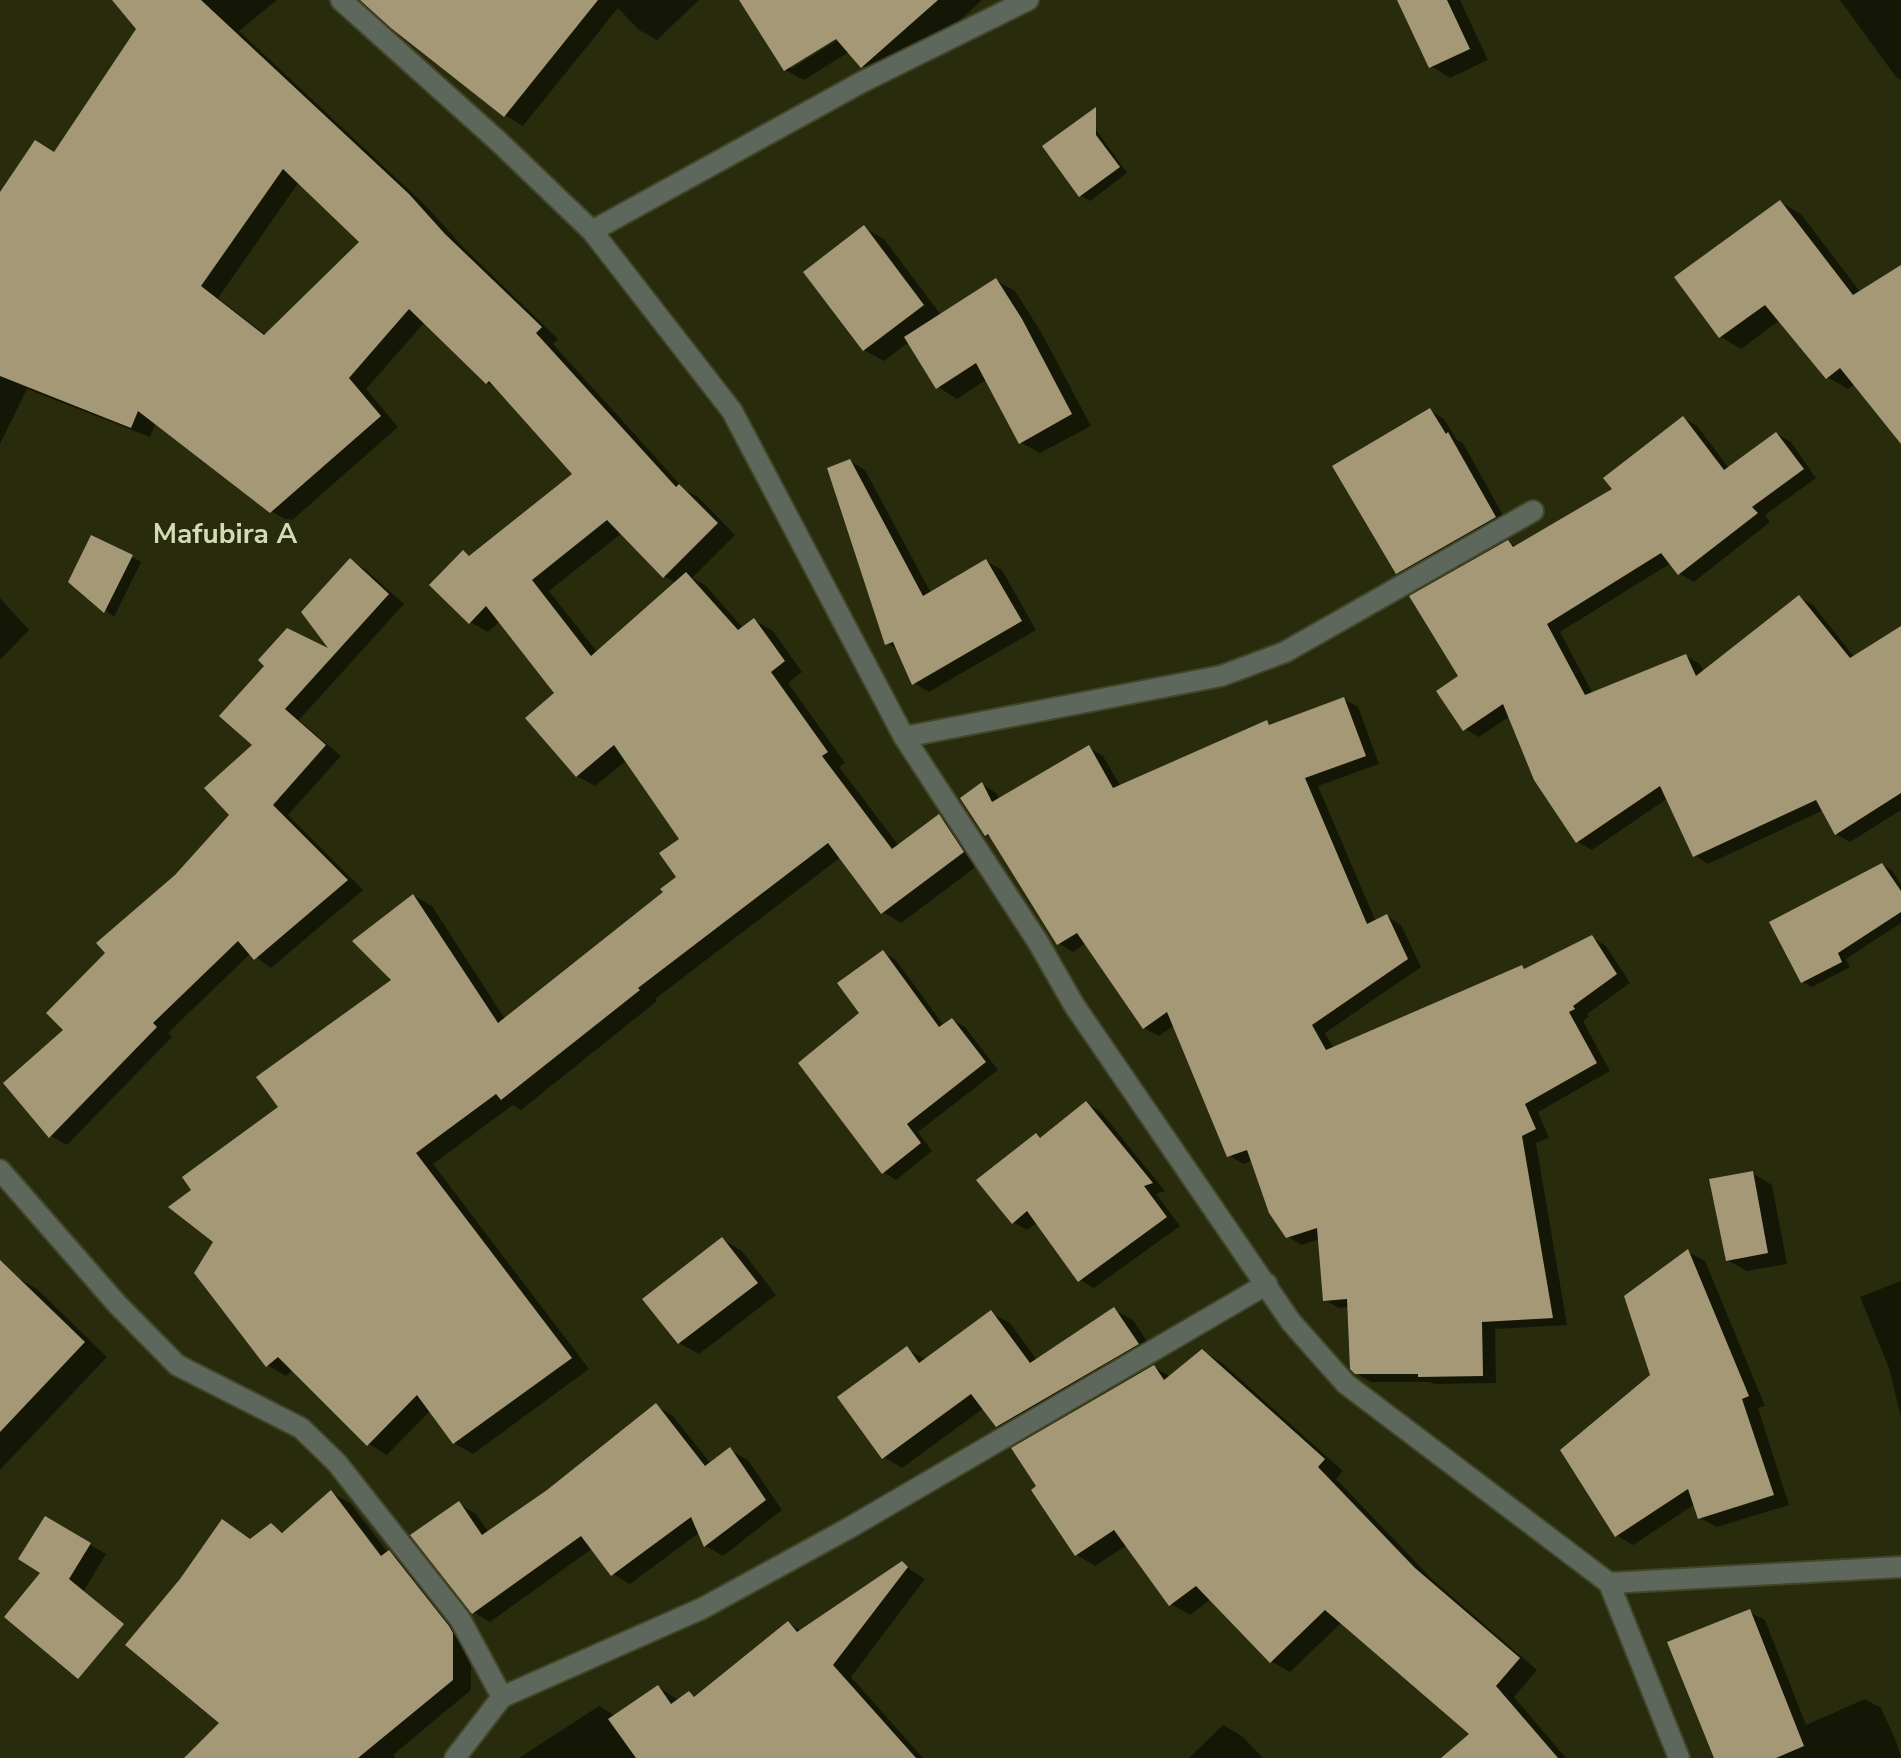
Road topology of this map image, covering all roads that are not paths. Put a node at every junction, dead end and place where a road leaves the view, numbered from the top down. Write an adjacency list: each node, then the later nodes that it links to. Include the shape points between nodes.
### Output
1 (341, 0): 3 (street)
2 (1028, 0): 3 (street, via 862,82)
3 (592, 231): 5 (street, via 732,411)
4 (1533, 511): 5 (street, via 1285,652 1221,676)
5 (904, 737): 7 (street, via 1074,1005)
6 (0, 1170): 10 (street, via 177,1365 301,1428 337,1463 460,1619)
7 (1267, 1284): 9 (street, via 1291,1322 1346,1384); 10 (street, via 703,1608)
8 (1901, 1567): 9 (street)
9 (1609, 1583): 12 (street)
10 (502, 1697): 11 (street)
11 (455, 1758)
12 (1679, 1758)

